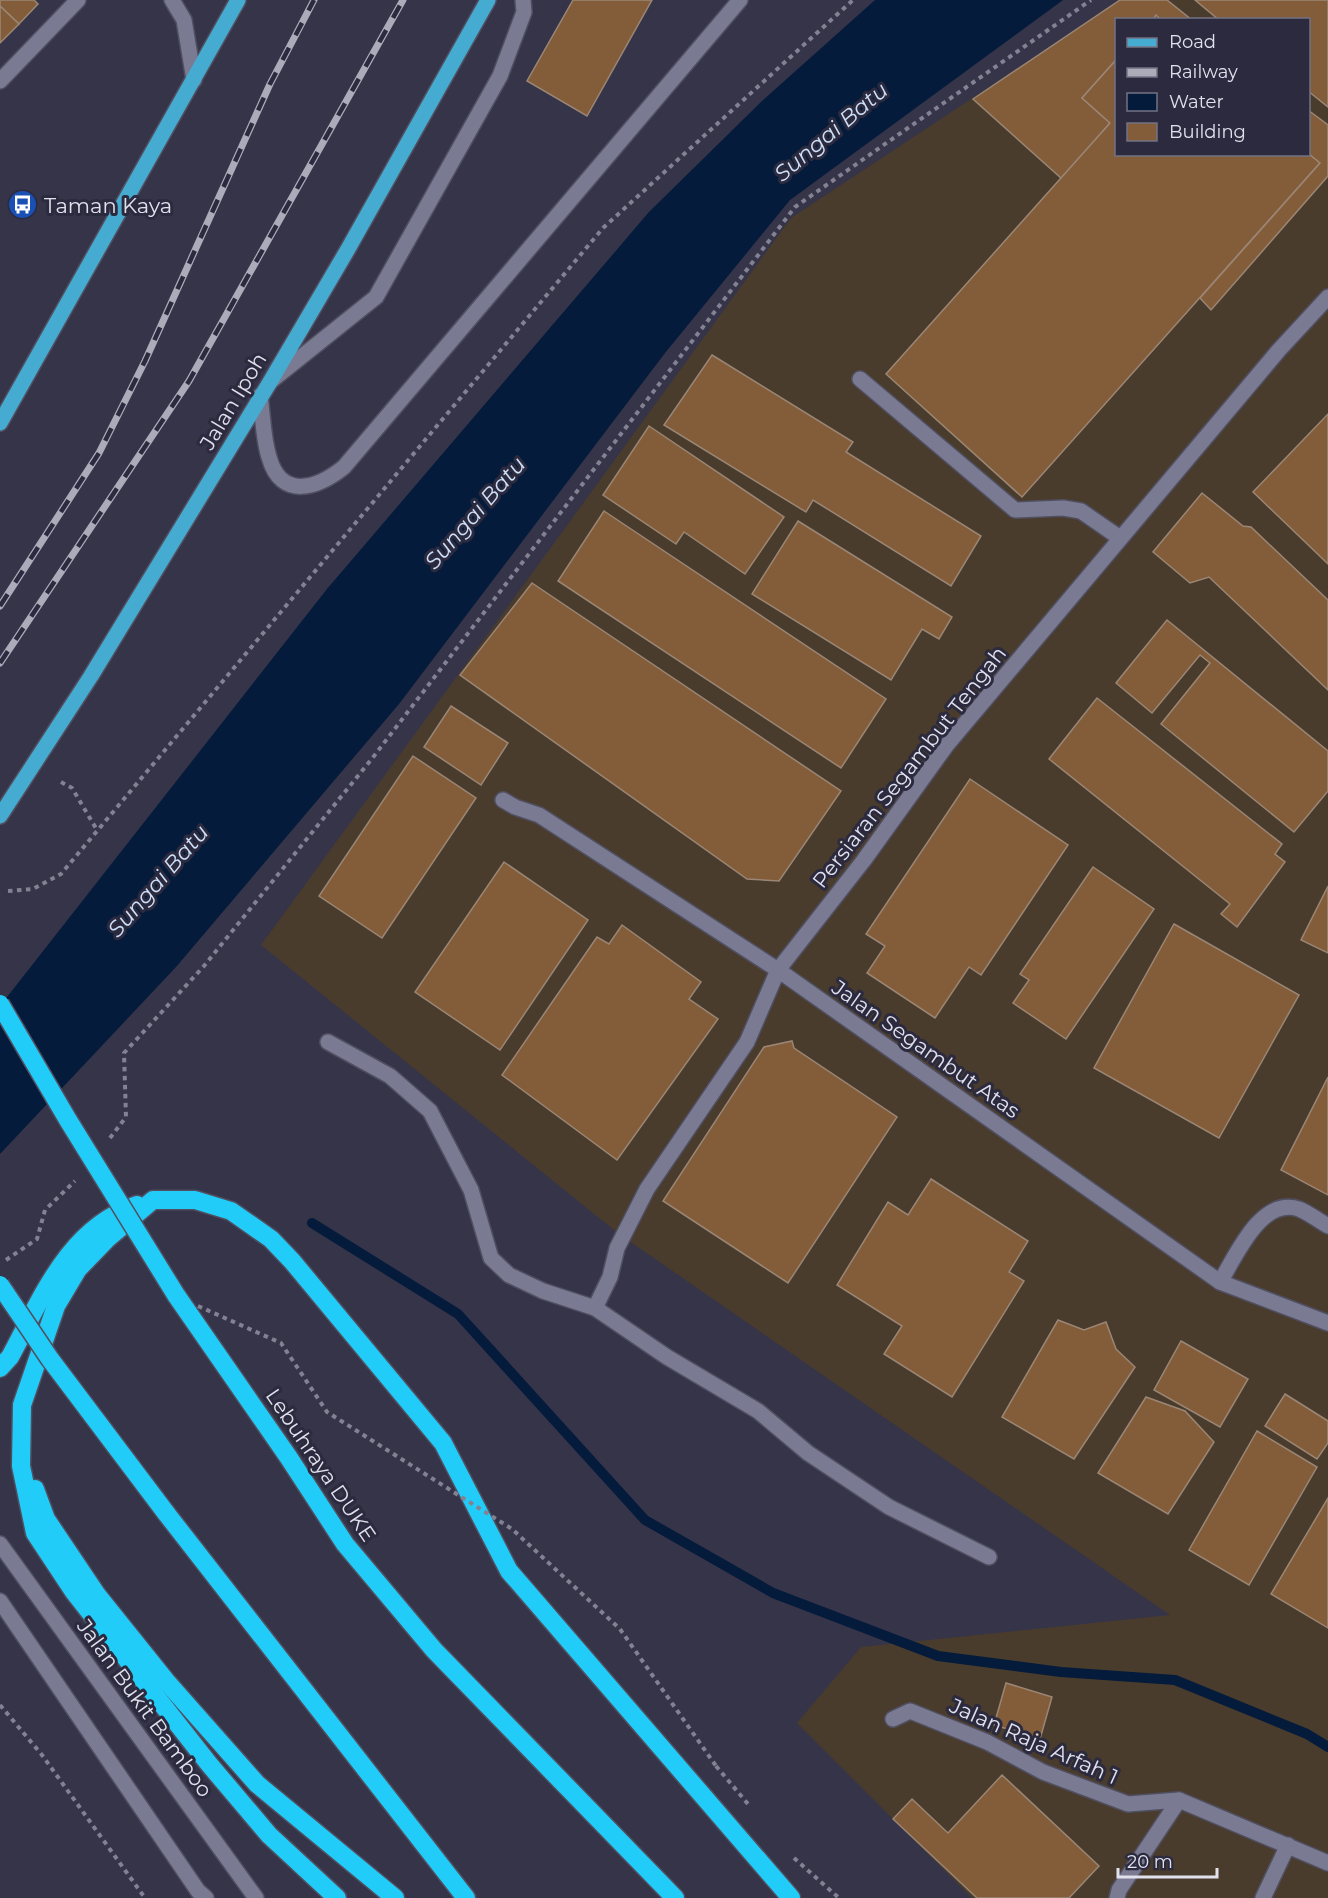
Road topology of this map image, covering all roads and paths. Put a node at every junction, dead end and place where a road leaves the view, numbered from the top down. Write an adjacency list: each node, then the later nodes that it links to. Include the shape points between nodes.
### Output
1 (78, 0): 9 (street)
2 (172, 0): 10 (street, via 184,20)
3 (238, 0): 10 (main road)
4 (488, 0): 13 (main road, Jalan Ipoh)
5 (523, 0): 13 (street, via 524,12 500,76 376,297)
6 (740, 0): 14 (street, via 351,458 329,479 309,488 294,487 280,476 269,459)
7 (853, 0): 20 (path, via 603,228)
8 (1091, 0): 25 (path, via 795,207 374,756 204,966 124,1053 126,1117)
9 (1, 78)
10 (194, 80): 15 (main road)
11 (1328, 297): 16 (street, Persiaran Segambut Tengah)
12 (860, 379): 16 (street, via 1015,510 1082,510)
13 (270, 382): 14 (main road, Jalan Ipoh)
14 (260, 396): 19 (main road, Jalan Ipoh, via 91,676)
15 (0, 423)
16 (1120, 538): 22 (street, Persiaran Segambut Tengah, via 946,746)
17 (61, 782): 20 (path, via 72,788)
18 (503, 800): 22 (street, Jalan Segambut Atas, via 539,815)
19 (0, 816)
20 (97, 830): 21 (path, via 54,878 33,889)
21 (8, 891)
22 (778, 970): 30 (street, Jalan Segambut Atas); 33 (street, Persiaran Segambut Tengah, via 747,1042 647,1189 617,1248 610,1277)
23 (0, 1004): 32 (highway, Lebuhraya DUKE, bridge)
24 (328, 1042): 33 (street, via 390,1076 430,1111 471,1190 491,1258 518,1279)
25 (106, 1144)
26 (77, 1179): 29 (path, via 45,1210 37,1239)
27 (153, 1200): 35 (highway, via 112,1216 88,1233 63,1260); 36 (highway, via 78,1269 56,1306); 54 (highway, via 195,1200 231,1211 271,1239 292,1261 443,1443 510,1571)
28 (1328, 1226): 30 (street, via 1298,1209 1276,1208 1259,1220)
29 (0, 1263)
30 (1220, 1282): 34 (street, Jalan Segambut Atas)
31 (0, 1285): 52 (highway, bridge, via 50,1359 166,1513)
32 (176, 1295): 43 (path, bridge, via 281,1343 327,1412 512,1529 620,1629 716,1766); 53 (highway, Lebuhraya DUKE, via 345,1544 434,1650)
33 (595, 1308): 38 (street, via 758,1411 808,1453 889,1507)
34 (1328, 1323)
35 (0, 1368)
36 (22, 1405): 50 (highway, via 21,1466 35,1533 74,1592 209,1764 269,1835); 51 (highway, via 23,1447 46,1518 97,1595 257,1784)
37 (0, 1544): 49 (street, Jalan Bukit Bamboo)
38 (988, 1557)
39 (0, 1601): 48 (street)
40 (0, 1705): 47 (path, via 42,1755)
41 (893, 1719): 42 (street, Jalan Raja Arfah 1, via 910,1711 923,1715 987,1742 1043,1772 1128,1804)
42 (1179, 1800): 44 (street, Jalan Raja Arfah 1); 56 (street, via 1119,1890)
43 (752, 1809)
44 (1288, 1845): 46 (street, Jalan Raja Arfah 1); 57 (street)
45 (788, 1851): 55 (path)
46 (1328, 1863)
47 (145, 1898)
48 (206, 1898)
49 (256, 1898)
50 (337, 1898)
51 (396, 1898)
52 (466, 1898)
53 (675, 1898)
54 (791, 1898)
55 (839, 1898)
56 (1118, 1898)
57 (1263, 1898)

